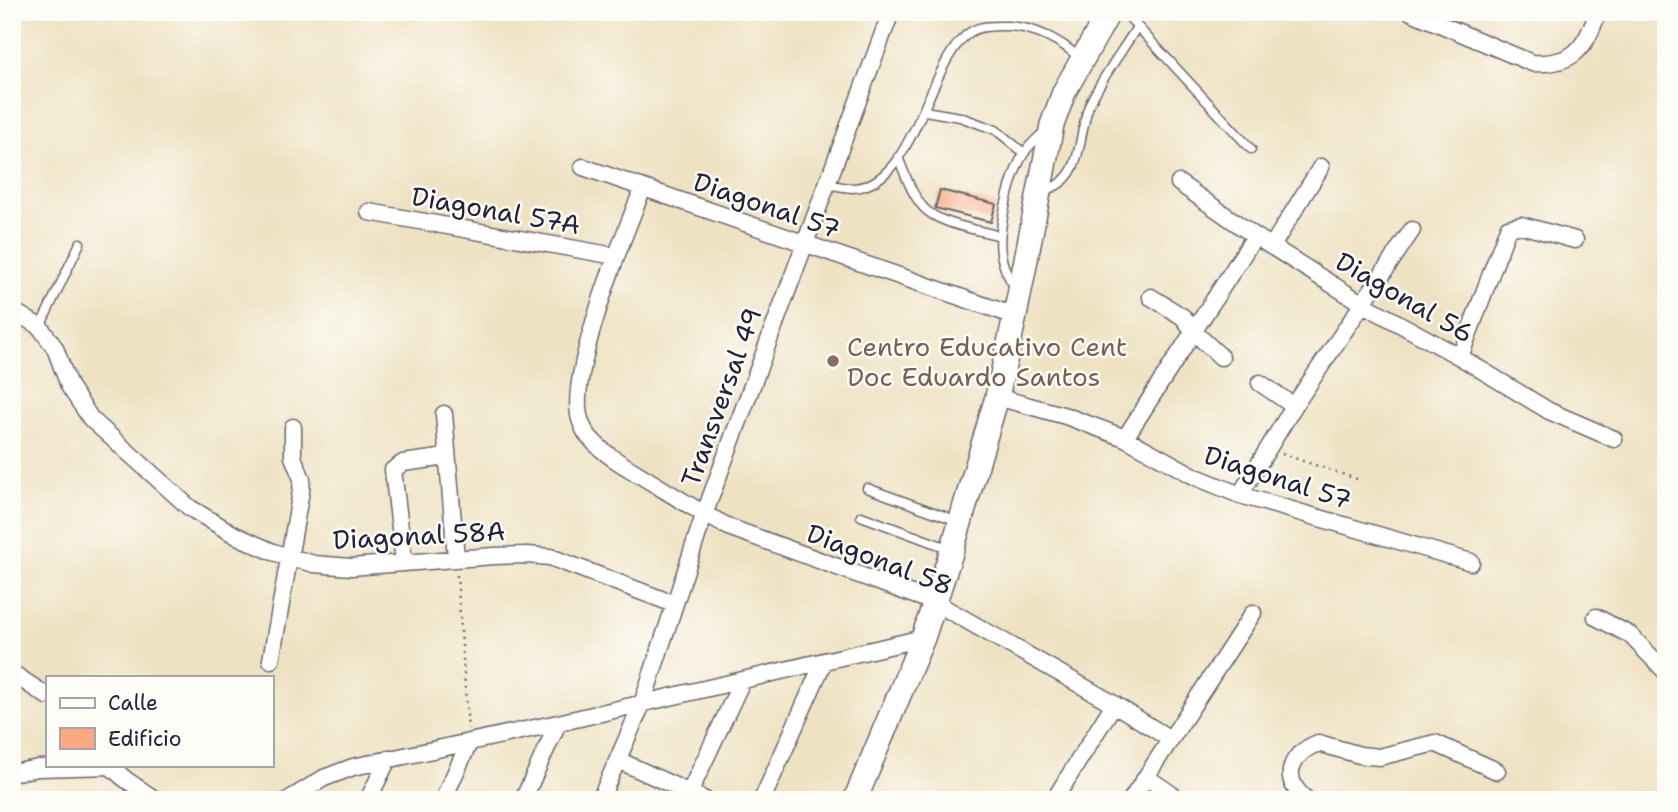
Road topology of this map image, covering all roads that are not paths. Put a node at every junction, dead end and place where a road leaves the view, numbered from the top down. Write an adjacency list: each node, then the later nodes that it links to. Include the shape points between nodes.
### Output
1 (891, 12): 17 (street, Transversal 49)
2 (1109, 12): 8 (main road)
3 (1124, 12): 7 (lane)
4 (1411, 12): 6 (street)
5 (1595, 16): 6 (street, via 1584,46 1570,58 1552,64 1532,63)
6 (1447, 19)
7 (1137, 27): 11 (lane); 19 (lane, via 1090,103 1070,173 1055,187)
8 (1081, 60): 9 (lane, via 1062,42 1023,27 995,25 973,30 956,45); 10 (main road)
9 (925, 111): 12 (lane, via 996,130); 13 (lane)
10 (1052, 125): 12 (lane); 19 (main road)
11 (1251, 149)
12 (1024, 153): 22 (lane, via 1009,191)
13 (898, 157): 17 (lane, via 871,184 853,188); 22 (lane, via 925,209 938,218)
14 (583, 167): 18 (street, Diagonal 57)
15 (1321, 167): 27 (street)
16 (1179, 183): 23 (street, Diagonal 56)
17 (826, 184): 26 (street, Transversal 49)
18 (643, 188): 26 (street, Diagonal 57); 28 (street)
19 (1037, 191): 29 (main road)
20 (369, 212): 28 (street, Diagonal 57A)
21 (1412, 230): 31 (street)
22 (1000, 236): 29 (lane, via 1004,267)
23 (1255, 236): 27 (street, Diagonal 56); 35 (street)
24 (1575, 240): 37 (street, via 1521,225 1508,228)
25 (80, 243): 34 (lane)
26 (803, 244): 33 (street, Diagonal 57); 48 (street, Transversal 49)
27 (1272, 246): 31 (street, Diagonal 56)
28 (615, 256): 48 (street, Diagonal 58, via 580,374 576,398 580,421 590,439 613,458)
29 (1020, 293): 33 (main road)
30 (1151, 297): 35 (street, via 1183,317)
31 (1363, 304): 37 (street, Diagonal 56); 40 (street)
32 (12, 310): 34 (street, Diagonal 58A)
33 (1015, 316): 39 (main road)
34 (40, 327): 52 (street, Diagonal 58A, via 91,419 190,508 235,535)
35 (1195, 333): 36 (street); 43 (street)
36 (1221, 357)
37 (1460, 357): 44 (street, Diagonal 56, via 1549,411)
38 (1260, 383): 40 (street)
39 (996, 397): 43 (street, Diagonal 57); 50 (main road)
40 (1294, 406): 47 (street)
41 (444, 414): 45 (street)
42 (293, 427): 52 (street, via 293,457 302,479)
43 (1125, 438): 47 (street, Diagonal 57)
44 (1614, 439)
45 (447, 457): 53 (street); 54 (street, via 403,463 393,470)
46 (867, 488): 50 (lane)
47 (1240, 495): 55 (street, Diagonal 57)
48 (704, 515): 56 (street, Diagonal 58); 57 (street, Transversal 49)
49 (860, 516): 51 (lane)
50 (961, 522): 51 (main road)
51 (953, 550): 56 (main road)
52 (288, 557): 54 (street, Diagonal 58A, via 351,567); 61 (street)
53 (456, 558): 54 (street, Diagonal 58A); 57 (street, Diagonal 58A, via 550,557)
54 (404, 562)
55 (1471, 562)
56 (936, 603): 60 (main road); 68 (street, Diagonal 58)
57 (674, 604): 67 (street, Transversal 49)
58 (1253, 613): 70 (street)
59 (1596, 617): 63 (street, via 1630,635)
60 (923, 638): 62 (street); 88 (main road)
61 (271, 660)
62 (824, 661): 65 (street); 87 (street)
63 (1666, 671)
64 (12, 673): 66 (street)
65 (742, 681): 67 (street); 79 (street)
66 (46, 695)
67 (642, 704): 69 (street); 73 (street, Transversal 49)
68 (1114, 705): 70 (street, Diagonal 58); 89 (street)
69 (558, 723): 71 (street); 84 (street)
70 (1170, 739): 78 (street)
71 (468, 743): 72 (street); 83 (street)
72 (388, 759): 81 (street, via 324,778); 82 (street)
73 (618, 760): 79 (street); 85 (street, Transversal 49)
74 (86, 766): 77 (street)
75 (111, 766): 80 (street)
76 (1497, 771): 92 (street, via 1436,743 1379,757 1318,743 1303,749 1293,761 1295,790)
77 (12, 773)
78 (1146, 776): 90 (street); 91 (street)
79 (687, 796): 86 (street)
80 (156, 800)
81 (288, 800)
82 (368, 800)
83 (443, 800)
84 (523, 800)
85 (600, 800)
86 (705, 800)
87 (762, 800)
88 (855, 800)
89 (1054, 800)
90 (1131, 800)
91 (1180, 800)
92 (1307, 800)

